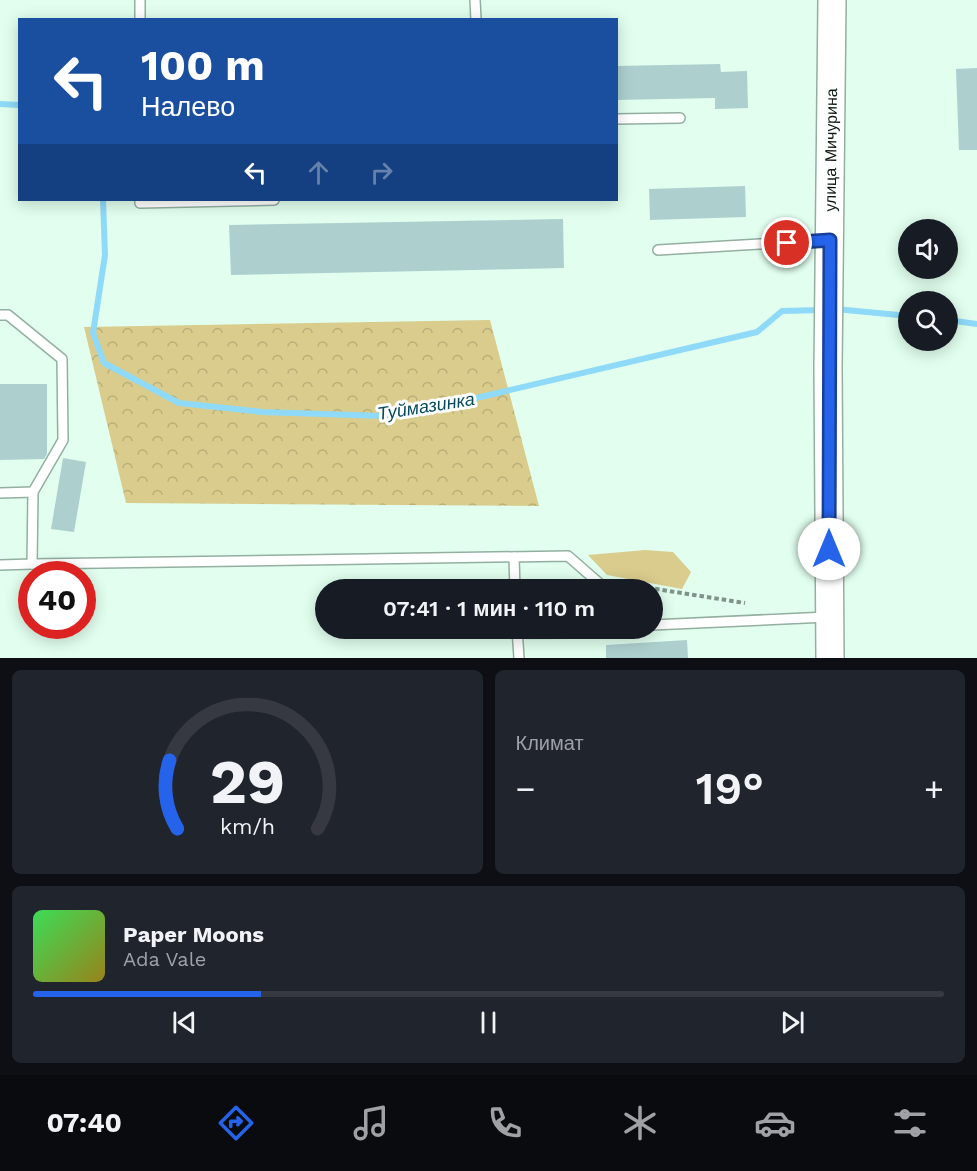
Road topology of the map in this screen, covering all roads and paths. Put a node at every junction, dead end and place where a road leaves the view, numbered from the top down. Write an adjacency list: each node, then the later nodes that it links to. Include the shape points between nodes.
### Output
1 (140, 0): 4 (lane)
2 (475, 0): 5 (lane)
3 (832, 0): 10 (street, улица Мичурина)
4 (140, 18)
5 (476, 18)
6 (680, 118): 7 (lane)
7 (618, 119)
8 (140, 201): 9 (lane)
9 (229, 201)
10 (830, 240): 11 (lane); 22 (street, улица Мичурина)
11 (658, 250)
12 (0, 315): 13 (lane, via 8,315 62,360 63,440)
13 (33, 492): 14 (lane); 16 (lane)
14 (0, 493)
15 (514, 557): 17 (lane); 20 (lane); 21 (lane, via 568,556)
16 (32, 561)
17 (96, 563)
18 (18, 564): 19 (lane)
19 (0, 565)
20 (515, 579)
21 (594, 579)
22 (829, 617): 23 (lane); 26 (street, улица Мичурина)
23 (663, 625)
24 (518, 639): 25 (lane)
25 (519, 658)
26 (830, 658)

